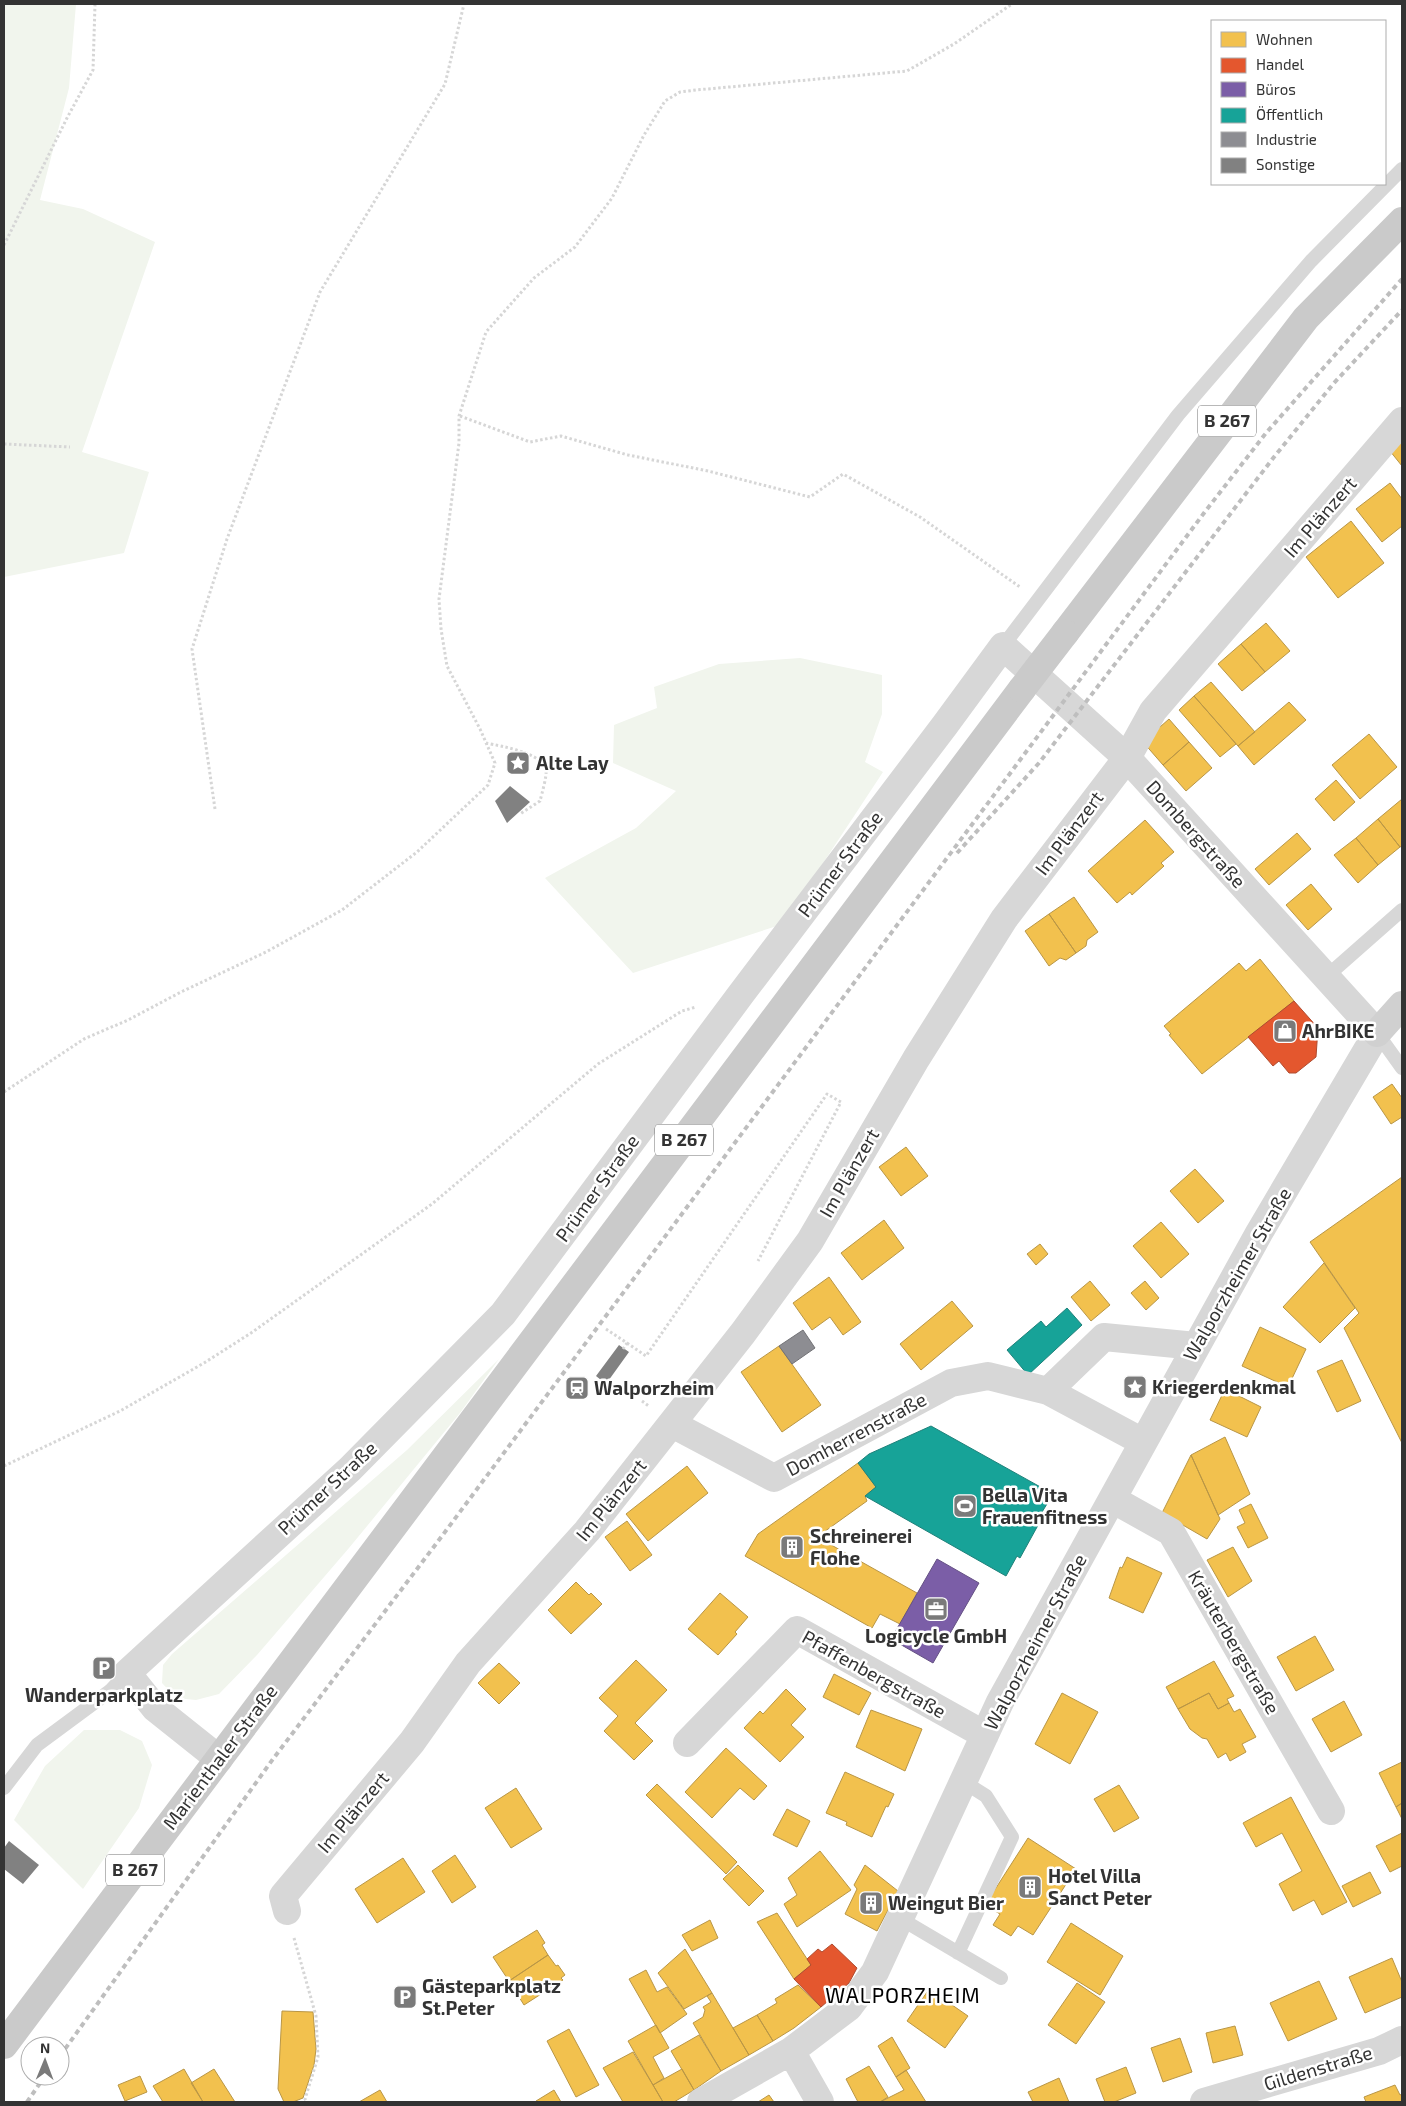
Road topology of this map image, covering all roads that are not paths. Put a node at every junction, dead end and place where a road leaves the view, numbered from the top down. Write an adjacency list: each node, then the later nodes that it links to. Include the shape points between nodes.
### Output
1 (1402, 169): 4 (lane, via 1312,260 1178,415)
2 (1402, 222): 19 (main road, Marienthaler Straße / B 267, bridge, via 1306,318 1022,689)
3 (1402, 421): 5 (street, Im Plänzert, via 1153,710)
4 (1003, 646): 5 (street, Dombergstraße); 16 (street, Prümer Straße, via 503,1314 350,1469)
5 (1126, 758): 7 (street, Dombergstraße); 13 (street, Im Plänzert, via 1004,919 916,1059 810,1241)
6 (1402, 910): 7 (lane)
7 (1326, 977): 9 (street, Dombergstraße)
8 (1402, 1005): 9 (street, Walporzheimer Straße)
9 (1377, 1033): 10 (lane); 11 (street, Walporzheimer Straße)
10 (1402, 1068)
11 (1196, 1346): 12 (street, via 1104,1337); 14 (street, Walporzheimer Straße)
12 (1048, 1391): 13 (street, Domherrenstraße, via 988,1376 951,1383 774,1478); 14 (street, Domherrenstraße)
13 (672, 1424): 23 (street, Im Plänzert, via 587,1531 468,1663 412,1742 282,1896)
14 (1143, 1442): 15 (street, Walporzheimer Straße)
15 (1112, 1499): 17 (street, Walporzheimer Straße); 22 (street, Kräuterbergstraße, via 1171,1532)
16 (127, 1673): 19 (street, via 155,1708); 21 (lane, Prümer Straße, via 110,1691 37,1745)
17 (985, 1735): 18 (street, Pfaffenbergstraße, via 796,1630); 20 (street, Walporzheimer Straße)
18 (687, 1743)
19 (219, 1759): 28 (main road, Marienthaler Straße / B 267)
20 (964, 1782): 24 (street, Walporzheimer Straße); 25 (lane, via 986,1796 1012,1837)
21 (4, 1788)
22 (1331, 1811)
23 (286, 1911)
24 (901, 1919): 25 (lane); 29 (street, Walporzheimer Straße, via 875,1972 848,2008)
25 (958, 1953): 26 (lane)
26 (1001, 1978)
27 (1402, 2040): 32 (street, Gildenstraße, via 1379,2051)
28 (4, 2044)
29 (791, 2052): 30 (street, Walporzheimer Straße); 31 (street)
30 (701, 2102)
31 (820, 2102)
32 (1204, 2102)

